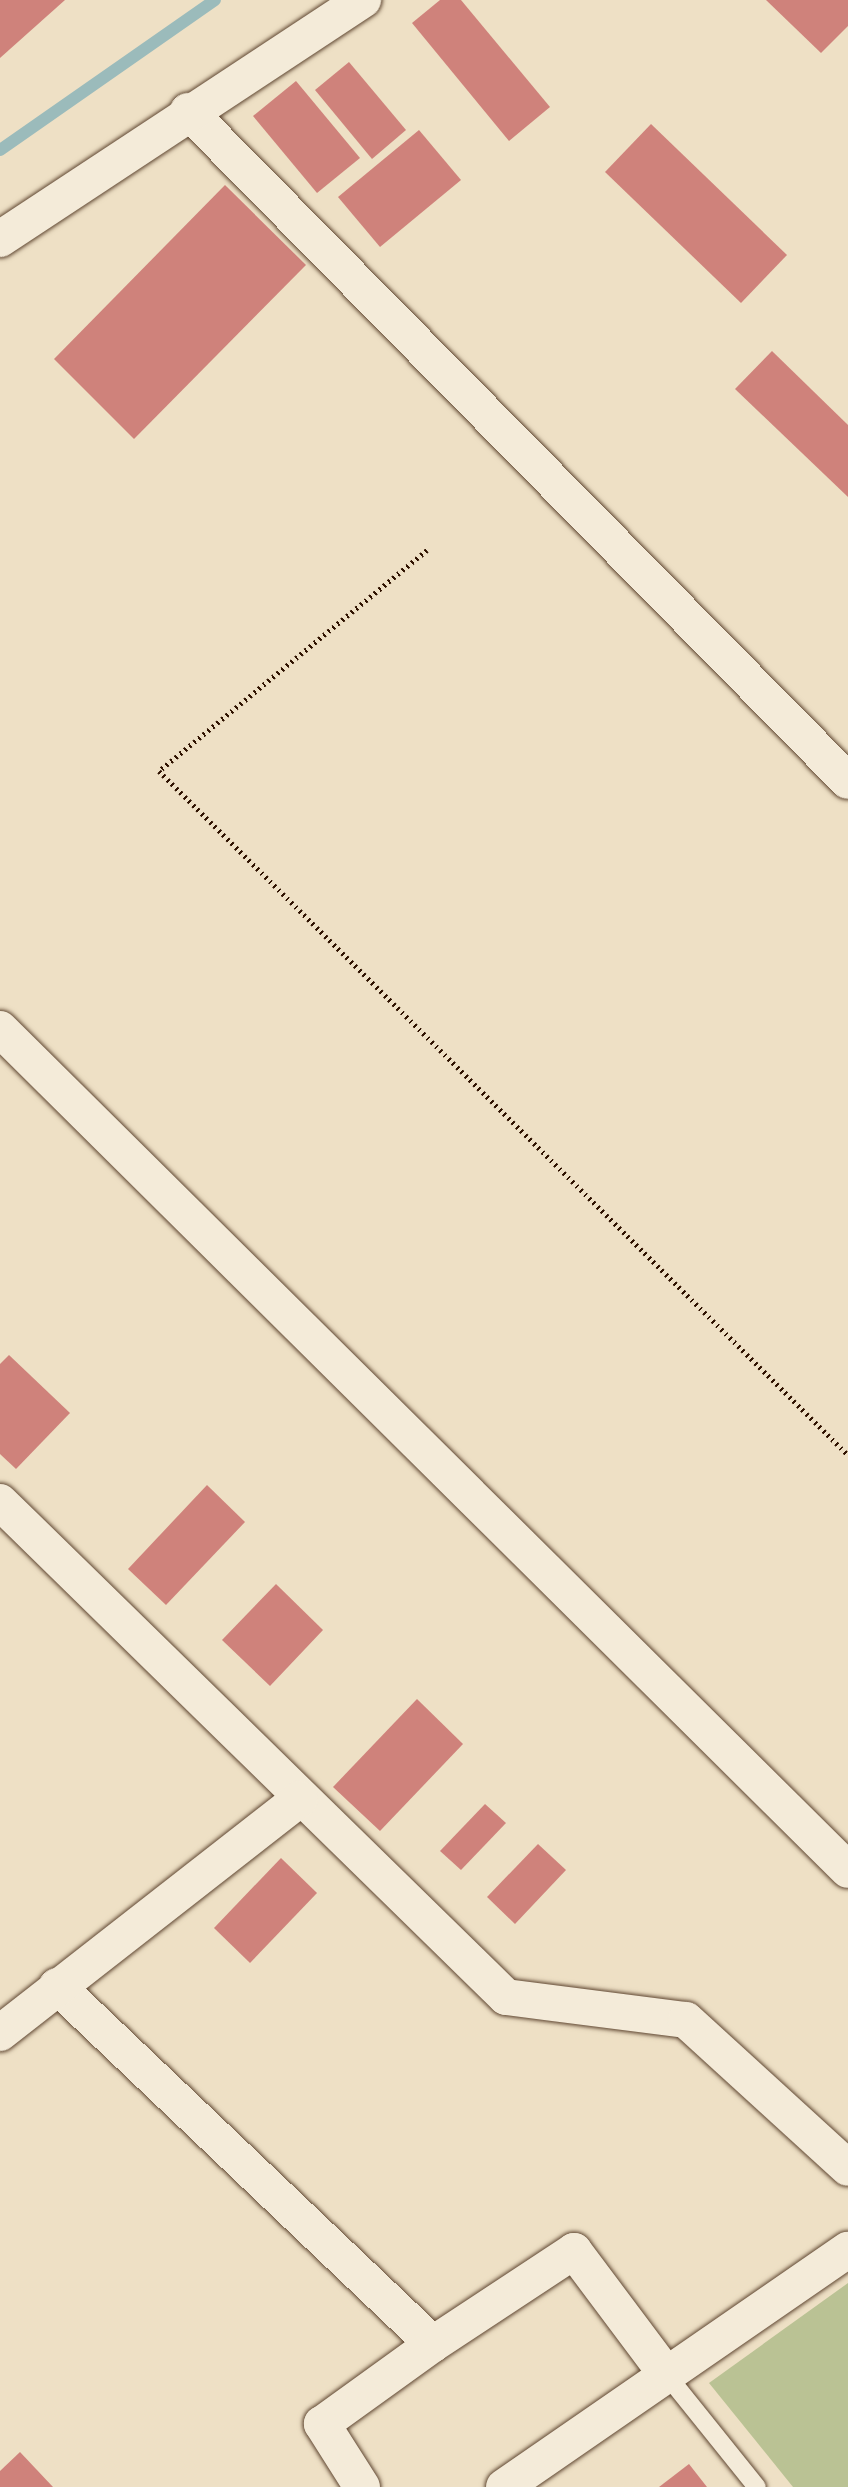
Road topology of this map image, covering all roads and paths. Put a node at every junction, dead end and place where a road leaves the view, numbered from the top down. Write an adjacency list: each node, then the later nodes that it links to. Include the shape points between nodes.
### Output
1 (363, 0): 2 (street)
2 (188, 111): 3 (street); 5 (street)
3 (0, 239)
4 (427, 550): 7 (path, via 159,771)
5 (848, 781)
6 (0, 1029): 10 (street)
7 (848, 1455)
8 (0, 1502): 9 (street)
9 (300, 1799): 11 (street); 13 (street, via 506,1997 686,2020)
10 (848, 1870)
11 (57, 1986): 12 (street); 15 (street)
12 (0, 2033)
13 (848, 2168)
14 (848, 2250): 16 (street)
15 (433, 2344): 16 (street, via 574,2251); 17 (street, via 322,2424)
16 (666, 2374): 18 (street); 19 (lane)
17 (362, 2487)
18 (504, 2487)
19 (757, 2487)

